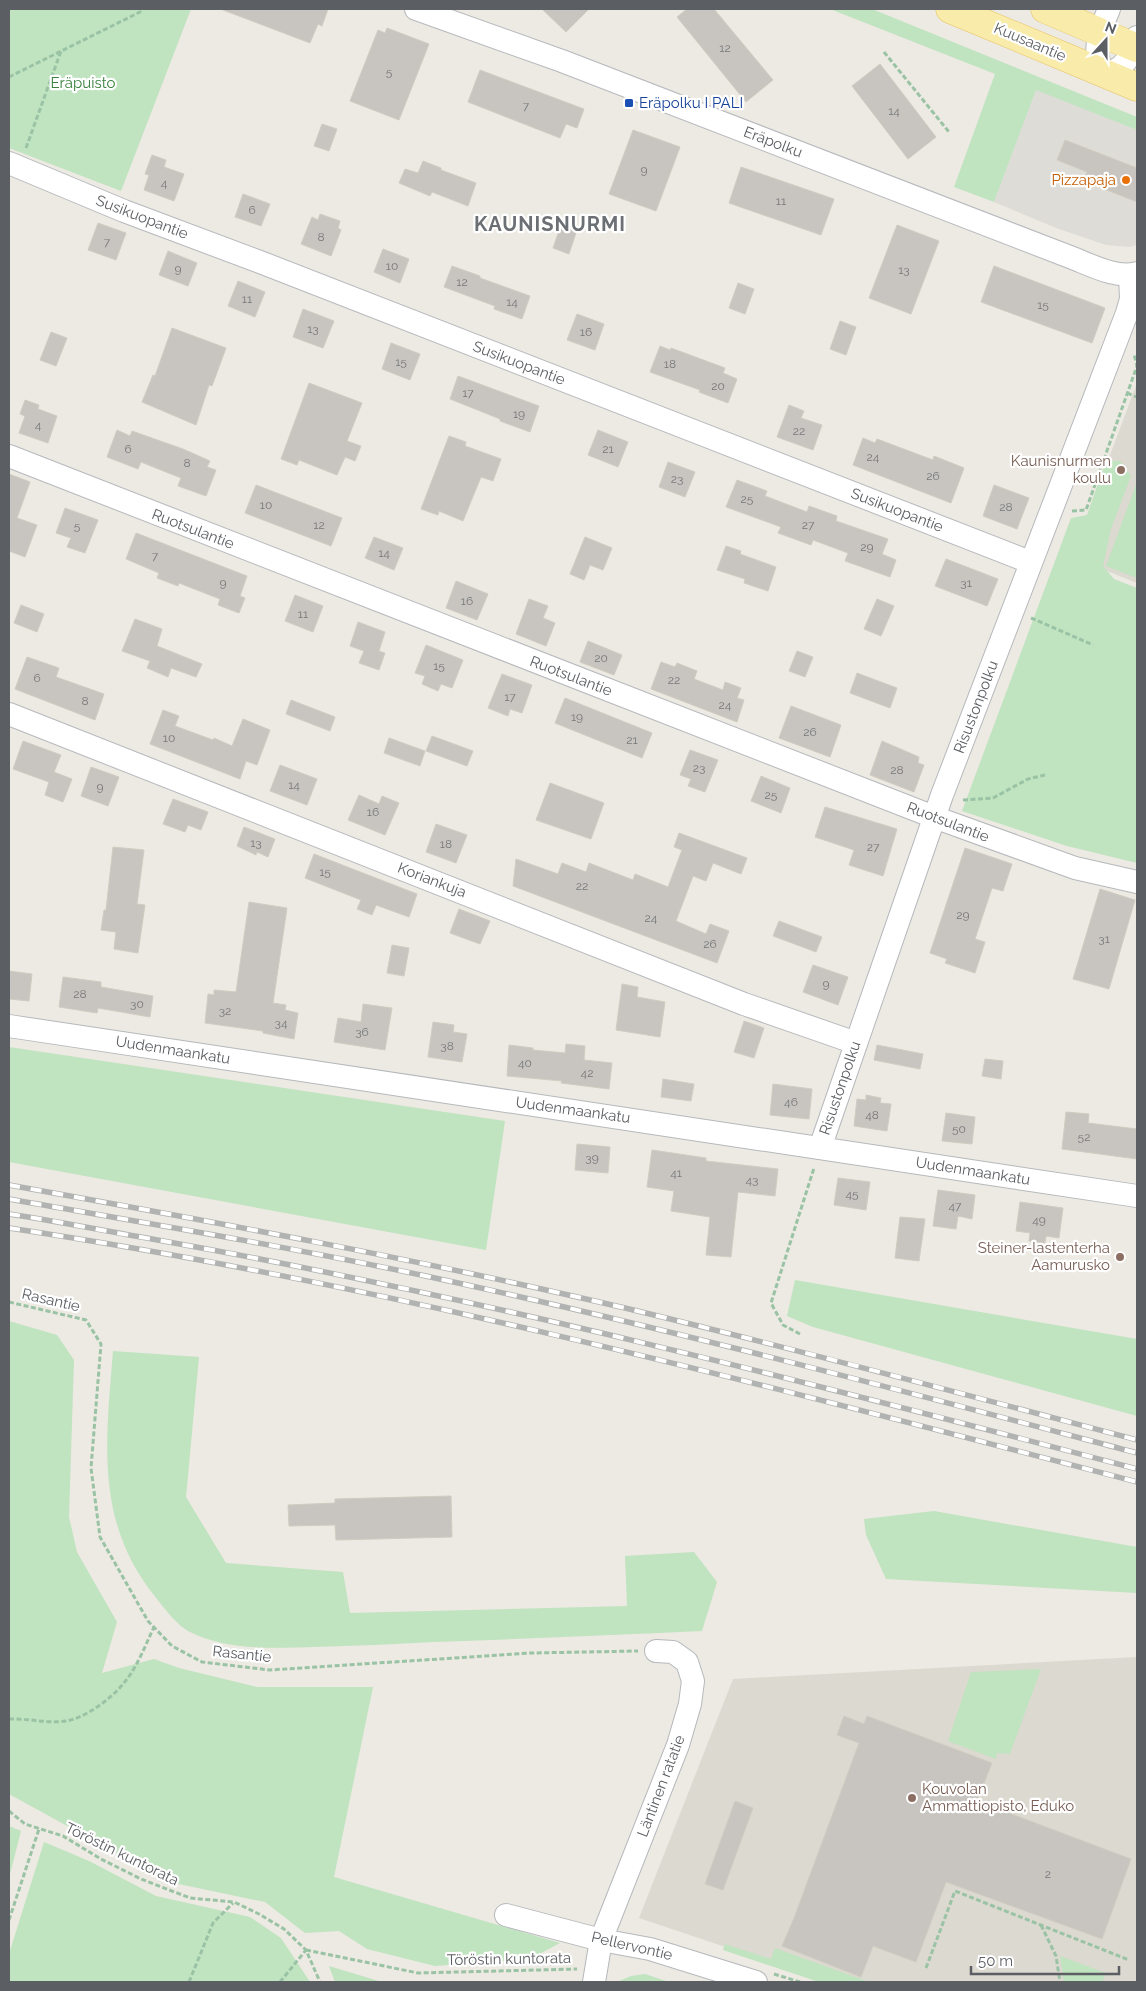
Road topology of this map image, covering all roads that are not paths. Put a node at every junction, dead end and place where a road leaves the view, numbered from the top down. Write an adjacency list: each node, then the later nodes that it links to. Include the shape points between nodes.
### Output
1 (416, 9): 9 (street, Eräpolku, via 571,64 1113,273)
2 (950, 9): 6 (main road, Kuusaantie)
3 (1045, 9): 4 (main road)
4 (1104, 20): 5 (main road); 6 (street, via 1097,51 1099,66)
5 (1136, 44): 6 (street, via 1116,72)
6 (1105, 74): 7 (main road, Kuusaantie)
7 (1137, 87)
8 (14, 165): 11 (street, Susikuopantie, via 124,211)
9 (1134, 274): 11 (street, Risustonpolku, via 1127,313)
10 (9, 456): 13 (street, Ruotsulantie)
11 (1030, 562): 13 (street, Risustonpolku)
12 (9, 714): 16 (street, Koriankuja, via 735,1000)
13 (934, 817): 14 (street, Ruotsulantie, via 1075,868); 16 (street, Risustonpolku)
14 (1137, 882)
15 (9, 1026): 17 (street, Uudenmaankatu)
16 (856, 1043): 17 (street, Risustonpolku)
17 (820, 1148): 18 (street, Uudenmaankatu)
18 (1137, 1196)
19 (656, 1651): 21 (street, Läntinen ratatie, via 673,1652 687,1662 693,1681 690,1704 678,1745)
20 (506, 1916): 21 (street, Pellervontie)
21 (601, 1940): 22 (street, Läntinen ratatie); 23 (street, Pellervontie, via 650,1949)
22 (594, 1976)
23 (756, 1982)

